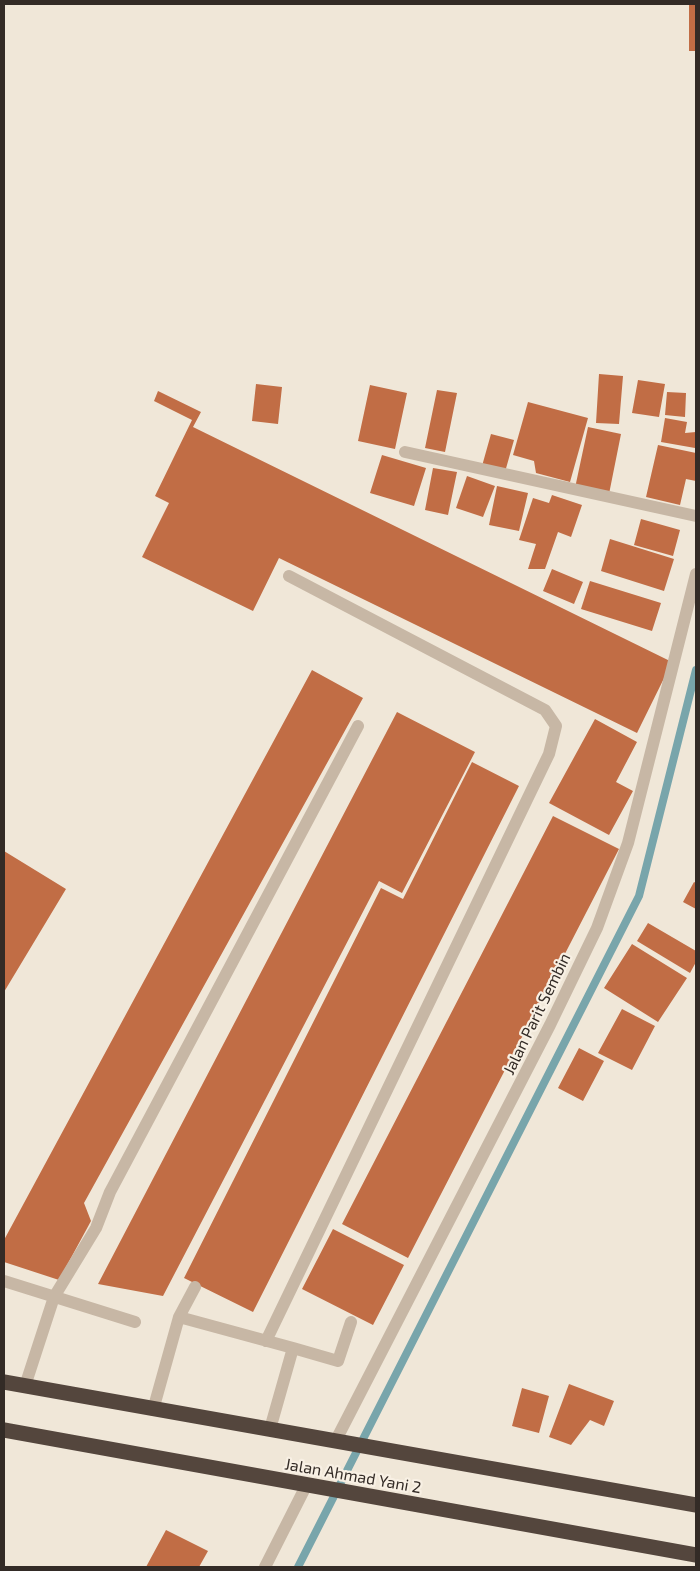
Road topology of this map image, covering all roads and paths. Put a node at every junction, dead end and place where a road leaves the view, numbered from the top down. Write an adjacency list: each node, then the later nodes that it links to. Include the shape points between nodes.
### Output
1 (405, 452): 2 (street)
2 (696, 516)
3 (696, 574): 19 (street, Jalan Parit Sembin, via 628,843 597,928 546,1034)
4 (289, 576): 12 (street, via 545,710 556,726 549,754)
5 (358, 726): 8 (street, via 110,1192 96,1228)
6 (4, 1281): 8 (street)
7 (195, 1288): 9 (street)
8 (54, 1297): 10 (street); 15 (street)
9 (179, 1317): 12 (street); 16 (street)
10 (135, 1322)
11 (351, 1322): 13 (street, via 338,1361)
12 (266, 1341): 13 (street)
13 (293, 1348): 17 (street)
14 (4, 1382): 15 (highway, Jalan Ahmad Yani 2)
15 (25, 1386): 16 (highway, Jalan Ahmad Yani 2)
16 (153, 1410): 17 (highway, Jalan Ahmad Yani 2)
17 (270, 1429): 19 (highway, Jalan Ahmad Yani 2)
18 (4, 1430): 20 (highway, Jalan Ahmad Yani 2)
19 (337, 1440): 21 (highway, Jalan Ahmad Yani 2)
20 (307, 1486): 22 (highway, Jalan Ahmad Yani 2); 23 (street)
21 (696, 1505)
22 (696, 1555)
23 (265, 1567)

